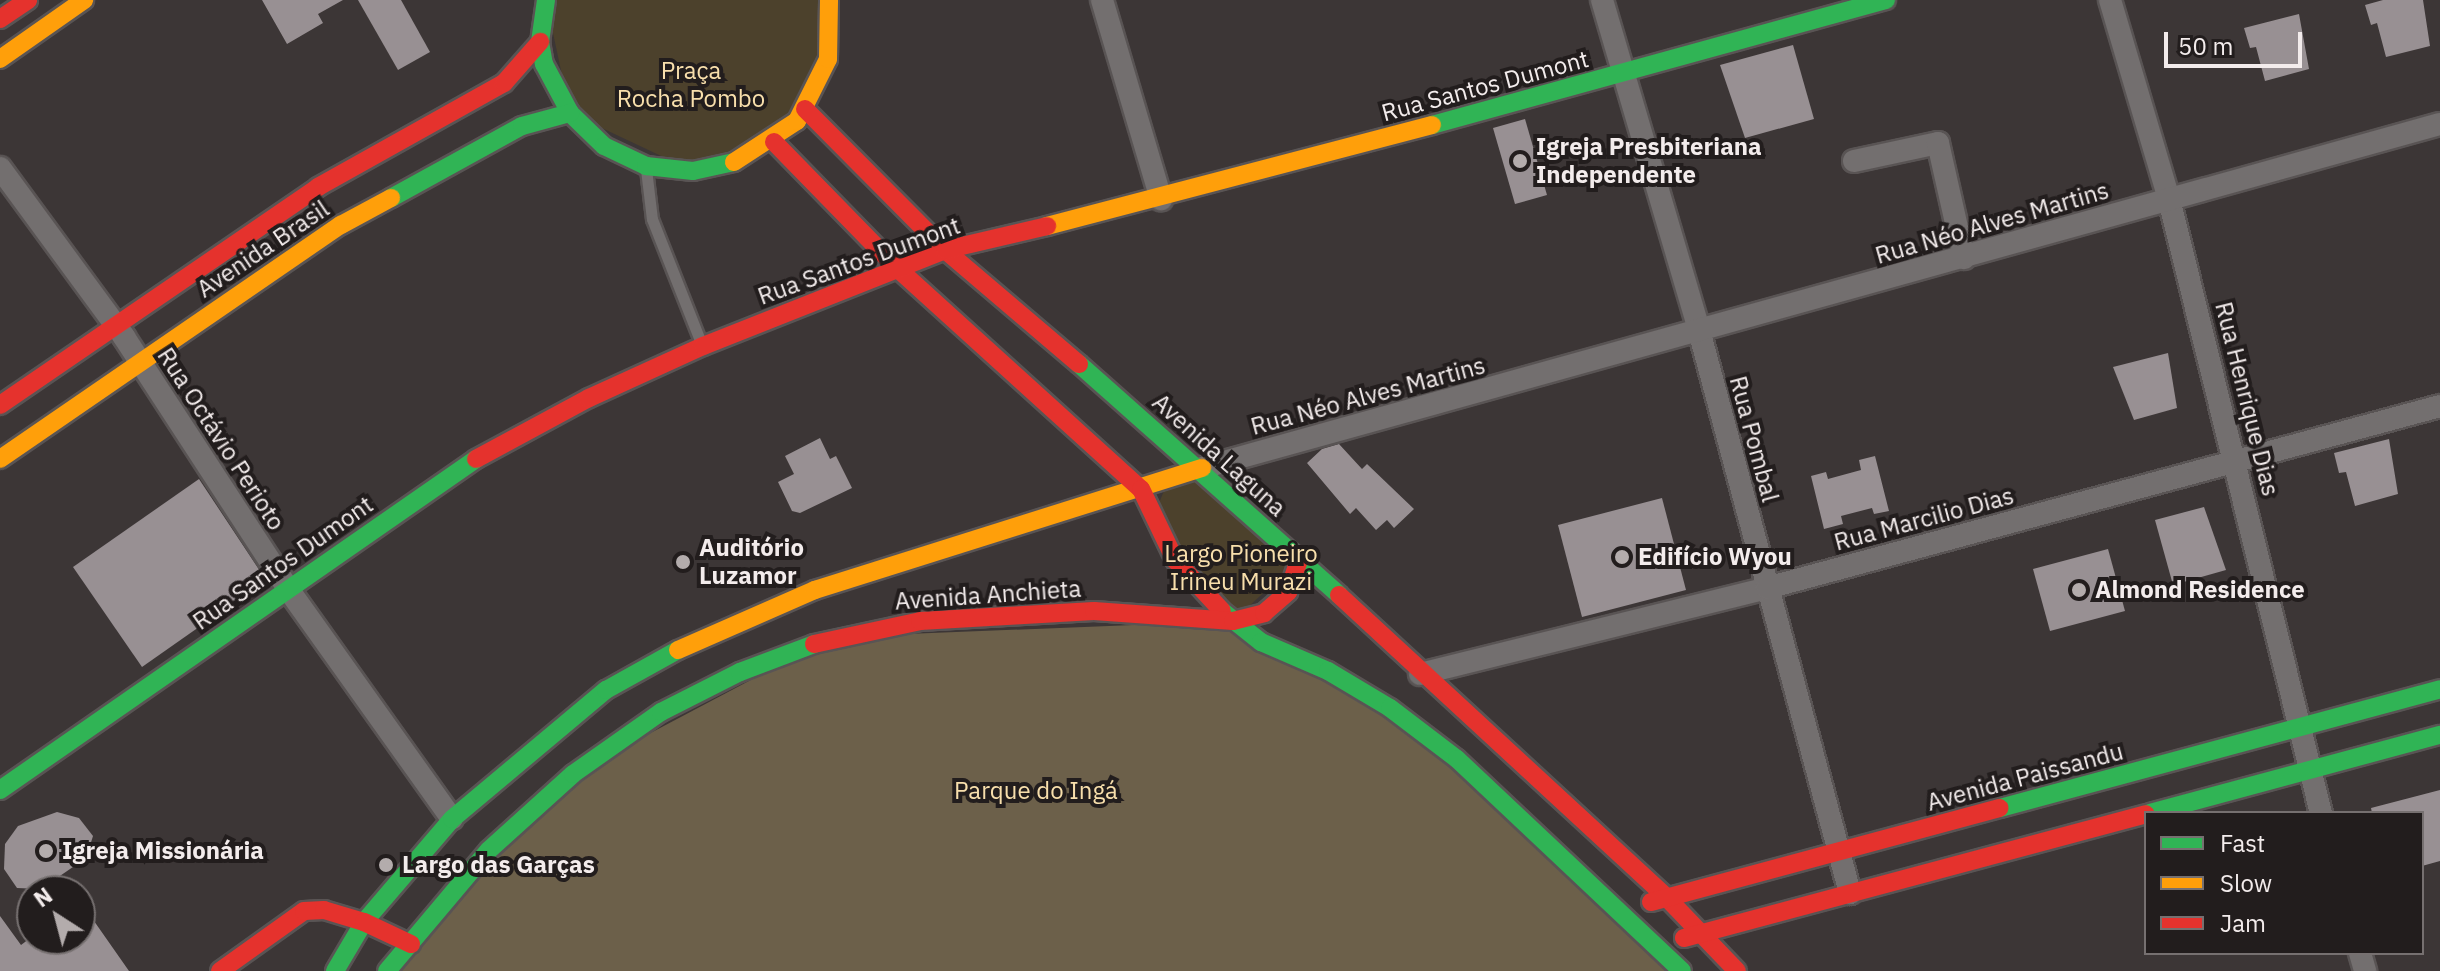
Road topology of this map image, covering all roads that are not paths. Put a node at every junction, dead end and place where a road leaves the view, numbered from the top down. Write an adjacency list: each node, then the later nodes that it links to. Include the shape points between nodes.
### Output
1 (28, 0): 9 (main road)
2 (84, 0): 11 (main road)
3 (546, 0): 10 (main road)
4 (1102, 0): 20 (street)
5 (1602, 0): 12 (street, Rua Pombal)
6 (1886, 0): 12 (main road, Rua Santos Dumont)
7 (2110, 0): 21 (street, Rua Henrique Dias)
8 (834, 1): 13 (main road, via 828,59)
9 (0, 19)
10 (540, 42): 14 (main road, via 549,79); 25 (main road, Avenida Brasil, via 504,83 318,187)
11 (0, 59)
12 (1623, 74): 20 (main road, Rua Santos Dumont); 26 (street, Rua Pombal)
13 (805, 109): 16 (main road); 22 (main road, Avenida Laguna)
14 (570, 113): 18 (main road, via 604,146); 28 (main road, Avenida Brasil, via 522,126 341,225)
15 (2440, 124): 21 (street, Rua Néo Alves Martins)
16 (774, 142): 18 (main road, via 739,161 693,171); 24 (main road)
17 (1854, 161): 23 (street, via 1938,143)
18 (646, 166): 27 (lane, via 652,219)
19 (0, 168): 25 (street, Rua Octávio Perioto)
20 (1161, 199): 22 (main road, Rua Santos Dumont)
21 (2169, 199): 23 (street, Rua Néo Alves Martins); 32 (street, Rua Henrique Dias)
22 (945, 250): 24 (main road, Rua Santos Dumont); 33 (main road, Avenida Laguna)
23 (1964, 258): 26 (street, Rua Néo Alves Martins)
24 (897, 268): 27 (main road, Rua Santos Dumont); 34 (main road)
25 (115, 323): 28 (street, Rua Octávio Perioto); 29 (main road, Avenida Brasil)
26 (1700, 334): 33 (street, Rua Néo Alves Martins); 36 (street, Rua Pombal)
27 (703, 346): 37 (main road, Rua Santos Dumont, via 589,398 454,471)
28 (139, 360): 31 (main road, Avenida Brasil); 37 (street, Rua Octávio Perioto)
29 (0, 405)
30 (2440, 406): 32 (street, Rua Marcilio Dias)
31 (0, 459)
32 (2237, 461): 36 (street, Rua Marcilio Dias); 41 (street, Rua Henrique Dias)
33 (1202, 468): 34 (main road, Rua Néo Alves Martins); 35 (main road, Avenida Laguna)
34 (1141, 489): 38 (main road, via 1175,560); 48 (main road, Rua Néo Alves Martins, via 924,553 706,634 606,690)
35 (1299, 560): 38 (main road, via 1288,592 1264,613); 39 (main road, Avenida Laguna)
36 (1767, 588): 39 (street, Rua Marcilio Dias); 49 (street, Rua Pombal)
37 (288, 589): 44 (main road, Rua Santos Dumont); 48 (street, Rua Octávio Perioto)
38 (1233, 621): 52 (main road, via 1261,642 1328,671 1390,708 1457,759); 55 (main road, Avenida Anchieta, via 1094,611 920,621 832,637 740,672 661,712 573,774 489,850)
39 (1420, 674): 51 (main road, Avenida Laguna)
40 (2440, 689): 41 (main road, Avenida Paissandu)
41 (2299, 728): 43 (street, Rua Henrique Dias); 49 (main road, Avenida Paissandu)
42 (2440, 735): 43 (main road)
43 (2309, 771): 45 (main road); 46 (street, Rua Henrique Dias)
44 (0, 790)
45 (2159, 811)
46 (2320, 811)
47 (2144, 815): 50 (main road)
48 (452, 819): 53 (main road, Rua Néo Alves Martins)
49 (1840, 851): 50 (street, Rua Pombal); 51 (main road, Avenida Paissandu)
50 (1850, 893): 54 (main road)
51 (1667, 898): 52 (main road, Avenida Paissandu); 54 (main road, Avenida Laguna)
52 (1621, 909): 56 (main road)
53 (364, 922): 55 (main road); 57 (main road, via 324,910 304,911); 58 (main road)
54 (1700, 933): 56 (main road); 61 (main road, Avenida Laguna)
55 (411, 944): 59 (main road, Avenida Anchieta)
56 (1659, 947): 60 (main road)
57 (220, 971)
58 (335, 971)
59 (387, 971)
60 (1682, 971)
61 (1737, 971)

